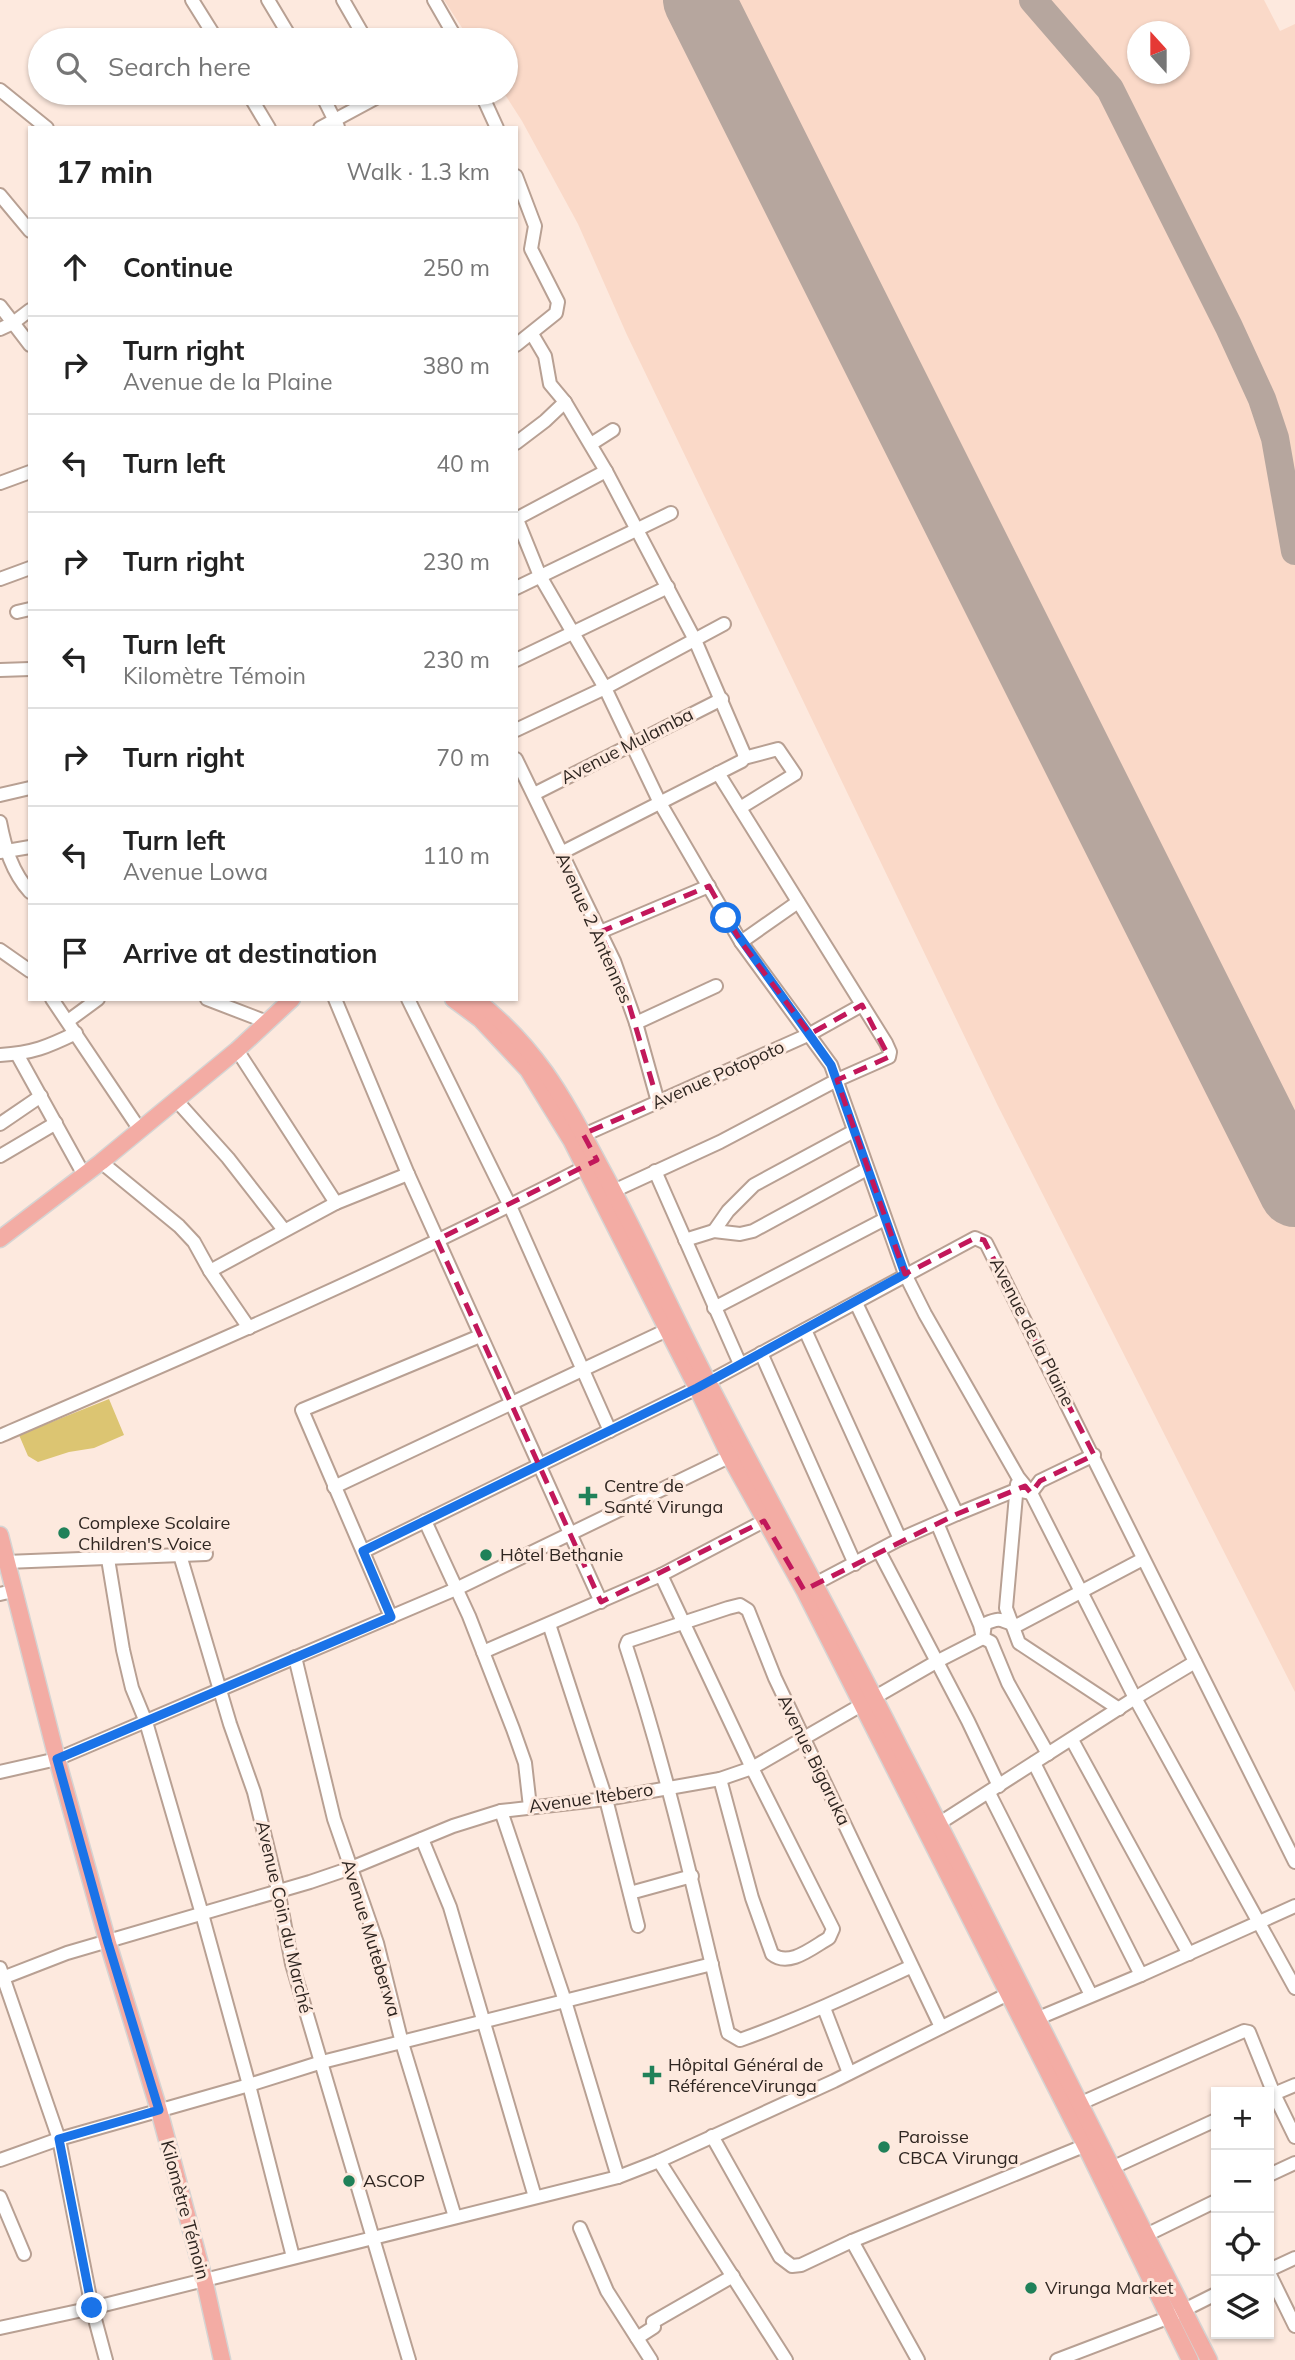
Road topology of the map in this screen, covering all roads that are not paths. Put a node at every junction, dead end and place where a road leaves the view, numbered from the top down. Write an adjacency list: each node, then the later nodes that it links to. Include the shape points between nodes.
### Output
1 (268, 0): 6 (street)
2 (343, 0): 7 (street)
3 (434, 0): 8 (street)
4 (196, 1): 5 (street)
5 (211, 28)
6 (285, 28)
7 (359, 28)
8 (450, 28)
9 (0, 90): 15 (street)
10 (255, 105): 16 (street)
11 (327, 105): 14 (street)
12 (366, 105): 14 (street)
13 (486, 105): 17 (street)
14 (337, 124)
15 (45, 126)
16 (268, 126)
17 (496, 126)
18 (518, 182): 25 (street, via 534,226 531,249 558,302 556,313)
19 (0, 195): 20 (street)
20 (28, 229)
21 (0, 306): 23 (street)
22 (28, 312): 23 (street)
23 (13, 323): 24 (street); 26 (street)
24 (0, 329)
25 (532, 334): 27 (street); 28 (street, via 548,364 550,384)
26 (28, 342)
27 (518, 344)
28 (565, 402): 30 (street); 31 (street)
29 (613, 430): 31 (street)
30 (518, 441)
31 (591, 444): 32 (street)
32 (606, 471): 36 (street); 38 (street)
33 (28, 473): 34 (street)
34 (0, 484)
35 (671, 513): 38 (street)
36 (518, 517)
37 (518, 521): 40 (street)
38 (637, 529): 40 (street); 43 (street)
39 (28, 569): 41 (street)
40 (540, 576): 42 (street); 45 (street)
41 (0, 579)
42 (518, 587)
43 (668, 587): 45 (street); 46 (street)
44 (724, 624): 46 (street)
45 (573, 632): 47 (street); 50 (street)
46 (695, 640): 50 (street); 51 (street)
47 (518, 659)
48 (0, 670): 49 (street)
49 (28, 674)
50 (605, 688): 52 (street); 53 (street)
51 (722, 699): 53 (street, Avenue Mulamba); 54 (street)
52 (518, 729)
53 (632, 743): 58 (street, Avenue Mulamba); 60 (street)
54 (744, 758): 56 (street); 61 (street, via 778,749 795,774)
55 (518, 763): 58 (street, Avenue 2 Antennes)
56 (718, 773): 60 (street); 61 (street)
57 (28, 788): 59 (street)
58 (534, 794): 65 (street, Avenue 2 Antennes)
59 (0, 795)
60 (660, 803): 65 (street); 66 (street)
61 (740, 808): 68 (street)
62 (0, 822): 64 (street)
63 (28, 847): 64 (street)
64 (3, 850): 67 (street)
65 (561, 853): 69 (street, Avenue 2 Antennes)
66 (709, 886): 69 (street); 70 (street)
67 (28, 890)
68 (798, 902): 70 (street); 82 (street)
69 (600, 932): 85 (street, Avenue 2 Antennes)
70 (741, 942): 87 (street)
71 (0, 950): 72 (street)
72 (28, 970)
73 (716, 986): 85 (street)
74 (53, 1001): 83 (street)
75 (95, 1001): 83 (street)
76 (212, 1001): 84 (street)
77 (290, 1001): 84 (main road)
78 (336, 1001): 106 (street)
79 (409, 1001): 110 (street)
80 (456, 1001): 88 (main road)
81 (477, 1001): 88 (main road)
82 (862, 1005): 87 (street, Avenue Potopoto); 92 (street, via 886,1043 889,1057)
83 (68, 1021): 86 (street)
84 (267, 1022): 89 (main road)
85 (636, 1023): 95 (street, Avenue 2 Antennes)
86 (76, 1033): 90 (street, via 40,1050); 98 (street)
87 (810, 1034): 92 (street); 95 (street, Avenue Potopoto)
88 (507, 1035): 100 (main road)
89 (237, 1050): 94 (main road); 109 (street)
90 (17, 1054): 91 (street); 93 (street)
91 (0, 1055)
92 (837, 1080): 99 (street); 105 (street)
93 (41, 1096): 96 (street); 97 (street)
94 (176, 1100): 98 (main road); 112 (street)
95 (658, 1102): 100 (street, Avenue Potopoto)
96 (56, 1123): 101 (street); 107 (street)
97 (0, 1124)
98 (140, 1130): 102 (main road)
99 (854, 1131): 104 (street); 113 (street, via 754,1185)
100 (577, 1137): 103 (main road); 108 (main road)
101 (0, 1156)
102 (101, 1162): 107 (main road); 117 (street, via 179,1226 194,1242)
103 (585, 1167): 108 (main road); 110 (street)
104 (867, 1170): 111 (street); 113 (street, via 753,1231)
105 (655, 1171): 108 (street); 116 (street)
106 (408, 1174): 109 (street); 115 (street)
107 (84, 1175): 114 (main road)
108 (608, 1194): 122 (main road); 128 (main road)
109 (336, 1203): 112 (street)
110 (510, 1206): 115 (street); 127 (street)
111 (885, 1219): 118 (street); 120 (street)
112 (284, 1230): 117 (street)
113 (714, 1231): 116 (street)
114 (0, 1239)
115 (437, 1240): 121 (street); 124 (street)
116 (685, 1240): 120 (street)
117 (209, 1271): 121 (street)
118 (905, 1274): 119 (street, Avenue de la Plaine); 133 (street, Avenue de la Plaine, via 975,1238 984,1240); 135 (street)
119 (856, 1303): 123 (street, Avenue de la Plaine); 138 (street)
120 (715, 1308): 126 (street)
121 (249, 1328): 131 (street)
122 (667, 1330): 127 (street); 128 (main road)
123 (805, 1330): 125 (street, Avenue de la Plaine); 144 (street)
124 (480, 1336): 129 (street); 136 (street, via 302,1410)
125 (761, 1353): 126 (street, Avenue de la Plaine); 152 (street)
126 (740, 1364): 128 (street, Avenue de la Plaine)
127 (583, 1371): 129 (street); 130 (street)
128 (702, 1384): 130 (street, Avenue de la Plaine); 132 (main road)
129 (511, 1403): 134 (street); 136 (street)
130 (610, 1432): 134 (street, Avenue de la Plaine)
131 (0, 1436)
132 (737, 1453): 140 (main road); 142 (street); 154 (main road)
133 (1094, 1455): 137 (street, via 1040,1481); 150 (street, Avenue de la Plaine)
134 (539, 1465): 139 (street, Avenue de la Plaine); 142 (street)
135 (1017, 1483): 137 (street); 138 (street); 162 (street, via 1006,1608)
136 (334, 1487): 145 (street)
137 (1031, 1493): 156 (street)
138 (957, 1514): 141 (street)
139 (425, 1521): 145 (street, Avenue de la Plaine); 155 (street)
140 (764, 1521): 153 (street); 154 (main road)
141 (937, 1523): 144 (street); 163 (street)
142 (570, 1534): 155 (street); 158 (street)
143 (0, 1535): 151 (main road, Kilomètre Témoin)
144 (900, 1539): 146 (street)
145 (363, 1551): 159 (street)
146 (878, 1551): 152 (street); 166 (street)
147 (206, 1554): 148 (street)
148 (180, 1555): 149 (street); 168 (street, Avenue Coin du Marché)
149 (108, 1559): 151 (street); 172 (street, via 122,1650)
150 (1143, 1559): 156 (street, Avenue Itebero); 167 (street, Avenue de la Plaine)
151 (6, 1562): 157 (main road, Kilomètre Témoin)
152 (855, 1564): 154 (street)
153 (661, 1575): 158 (street); 160 (street)
154 (810, 1587): 170 (main road)
155 (456, 1589): 159 (street); 164 (street)
156 (1081, 1592): 162 (street, Avenue Itebero); 169 (street)
157 (7, 1593): 176 (main road, Kilomètre Témoin)
158 (601, 1602): 161 (street)
159 (391, 1617): 165 (street)
160 (685, 1622): 173 (street, Avenue Bigaruka, via 745,1607); 178 (street); 181 (street, Avenue Bigaruka, via 632,1638 626,1646)
161 (549, 1624): 164 (street); 183 (street)
162 (1012, 1628): 163 (street, via 1009,1637); 163 (street, Avenue Itebero, via 1003,1619 985,1624); 171 (street, via 1019,1643)
163 (987, 1640): 166 (street, Avenue Itebero); 175 (street)
164 (483, 1652): 184 (street, via 521,1751)
165 (295, 1657): 168 (street); 189 (street, Avenue Muteberwa, via 323,1777)
166 (936, 1662): 170 (street, Avenue Itebero); 182 (street, via 968,1721)
167 (1195, 1662): 169 (street); 188 (street, Avenue de la Plaine)
168 (220, 1689): 172 (street); 191 (street, Avenue Coin du Marché, via 254,1792)
169 (1135, 1698): 171 (street); 195 (street)
170 (869, 1703): 173 (street, Avenue Itebero); 186 (main road)
171 (1119, 1709): 174 (street)
172 (146, 1722): 176 (street); 194 (street)
173 (805, 1739): 178 (street, Avenue Itebero); 200 (street, Avenue Bigaruka)
174 (1072, 1740): 175 (street); 198 (street)
175 (1048, 1754): 177 (street)
176 (57, 1759): 179 (street); 197 (main road, Kilomètre Témoin)
177 (1034, 1763): 182 (street); 202 (street)
178 (752, 1768): 180 (street, Avenue Itebero); 180 (street, via 833,1929 829,1938 789,1959 779,1959 767,1944)
179 (0, 1772)
180 (719, 1779): 181 (street, Avenue Itebero)
181 (668, 1787): 183 (street, Avenue Itebero); 190 (street)
182 (994, 1789): 186 (street); 205 (street)
183 (606, 1799): 184 (street, Avenue Itebero); 192 (street)
184 (530, 1807): 185 (street, Avenue Itebero)
185 (501, 1811): 187 (street, Avenue Itebero); 206 (street)
186 (932, 1828): 204 (main road)
187 (422, 1839): 189 (street, Avenue Itebero); 208 (street, via 450,1908)
188 (1295, 1861)
189 (351, 1868): 191 (street, Avenue Itebero); 211 (street, Avenue Muteberwa, via 377,1943)
190 (692, 1876): 192 (street); 199 (street)
191 (278, 1891): 194 (street, Avenue Itebero); 212 (street, Avenue Coin du Marché, via 292,1964)
192 (630, 1893): 196 (street)
193 (1295, 1906): 195 (street)
194 (202, 1914): 197 (street, Avenue Itebero); 214 (street)
195 (1260, 1923): 198 (street); 203 (street)
196 (638, 1926)
197 (108, 1943): 201 (street, Avenue Itebero); 220 (main road, Kilomètre Témoin)
198 (1189, 1954): 202 (street)
199 (712, 1964): 206 (street); 207 (street, via 728,2033 734,2038 740,2040)
200 (912, 1966): 207 (street); 210 (street, Avenue Bigaruka)
201 (1, 1975): 224 (street)
202 (1141, 1975): 205 (street)
203 (1295, 1988)
204 (1015, 1990): 209 (main road); 210 (street)
205 (1091, 1995): 209 (street)
206 (565, 2001): 208 (street); 231 (street)
207 (824, 2008): 213 (street)
208 (484, 2021): 211 (street); 233 (street)
209 (1029, 2022): 219 (main road)
210 (941, 2027): 213 (street)
211 (402, 2043): 212 (street); 235 (street, Avenue Muteberwa)
212 (321, 2063): 214 (street); 237 (street, Avenue Coin du Marché)
213 (849, 2073): 222 (street)
214 (249, 2085): 220 (street); 241 (street)
215 (1295, 2085): 217 (street)
216 (1268, 2087): 219 (street, via 1252,2035 1244,2031)
217 (1274, 2094)
218 (1274, 2100): 223 (street)
219 (1072, 2107): 225 (main road)
220 (159, 2110): 224 (street); 246 (main road, Kilomètre Témoin)
221 (1211, 2122): 229 (street)
222 (712, 2136): 227 (street); 239 (street, via 786,2263 800,2265)
223 (1295, 2137)
224 (59, 2139): 226 (street); 248 (street)
225 (1091, 2143): 229 (main road); 239 (street)
226 (0, 2160)
227 (659, 2161): 231 (street); 244 (street)
228 (1295, 2163): 230 (street)
229 (1105, 2171): 238 (main road)
230 (1274, 2173)
231 (618, 2177): 233 (street)
232 (0, 2197): 240 (street)
233 (536, 2197): 235 (street)
234 (1211, 2203): 238 (street)
235 (455, 2217): 237 (street)
236 (580, 2228): 252 (street, via 607,2291)
237 (372, 2237): 241 (street); 256 (street, Avenue Coin du Marché)
238 (1139, 2239): 249 (main road)
239 (852, 2241): 259 (street)
240 (24, 2254)
241 (293, 2258): 246 (street)
242 (1295, 2258): 243 (street)
243 (1274, 2268)
244 (733, 2276): 252 (street, via 653,2322 654,2327); 258 (street)
245 (1271, 2276): 250 (street)
246 (204, 2279): 248 (street); 255 (main road, Kilomètre Témoin)
247 (1211, 2297): 249 (street)
248 (92, 2308): 251 (street); 254 (street)
249 (1177, 2314): 253 (main road); 260 (street); 261 (main road)
250 (1295, 2326)
251 (0, 2328)
252 (637, 2338): 257 (street)
253 (1206, 2359)
254 (106, 2360)
255 (222, 2360)
256 (409, 2360)
257 (651, 2360)
258 (786, 2360)
259 (918, 2360)
260 (1057, 2360)
261 (1190, 2360)

